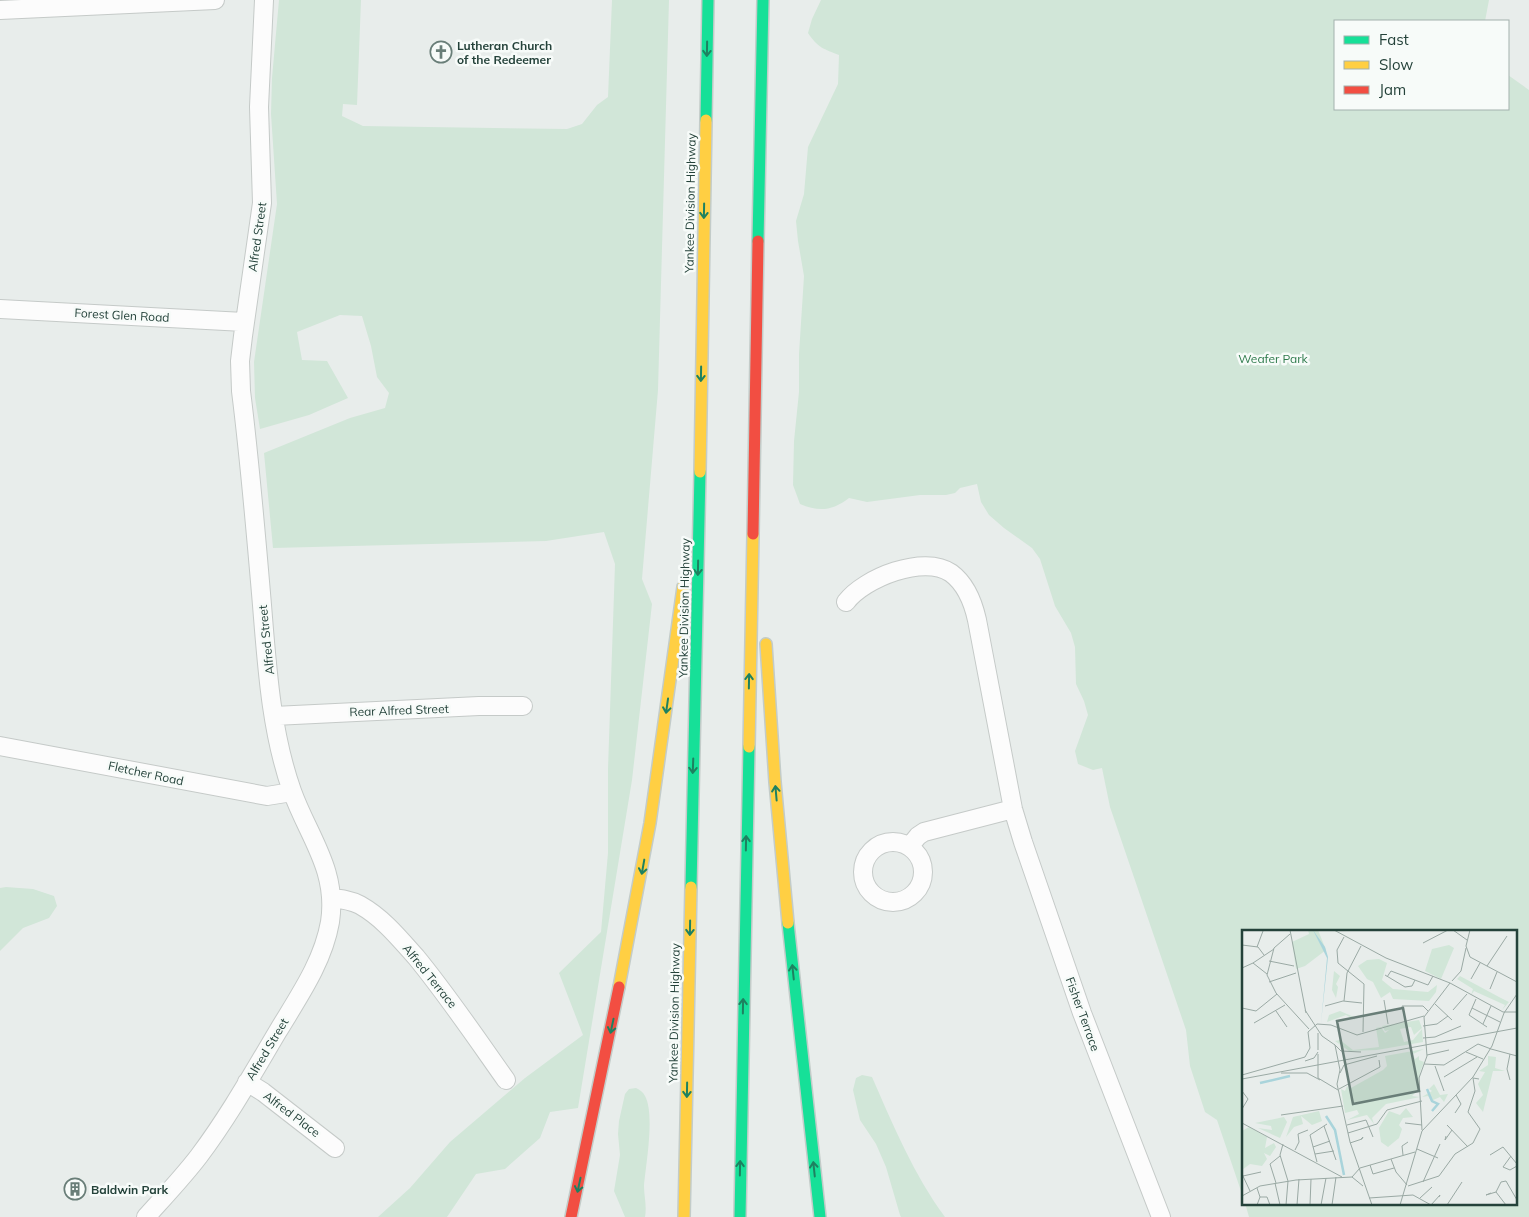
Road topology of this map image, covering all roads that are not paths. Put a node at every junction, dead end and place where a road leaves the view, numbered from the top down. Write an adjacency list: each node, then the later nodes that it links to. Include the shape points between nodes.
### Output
1 (215, 0): 5 (street)
2 (264, 0): 7 (street, Alfred Street, via 259,106 262,214)
3 (708, 0): 9 (highway, Yankee Division Highway, one-way to 9)
4 (762, 0): 8 (highway)
5 (0, 10)
6 (0, 309): 7 (street, Forest Glen Road)
7 (244, 322): 14 (street, Alfred Street, via 241,391)
8 (754, 453): 10 (highway); 26 (highway, one-way to 8)
9 (699, 467): 24 (highway, one-way to 24, via 650,823 625,961); 25 (highway, Yankee Division Highway, one-way to 25)
10 (763, 598)
11 (846, 602): 17 (street, Fisher Terrace, via 872,580 927,566 951,573 963,585 977,620)
12 (766, 637): 27 (highway, one-way to 12, via 783,873)
13 (523, 706): 14 (street, Rear Alfred Street)
14 (274, 716): 16 (street, Alfred Street)
15 (0, 746): 16 (street, Fletcher Road, via 267,796)
16 (292, 792): 19 (street, Alfred Street, via 325,865)
17 (1013, 809): 18 (street, via 924,832); 28 (street, Fisher Terrace, via 1082,1012)
18 (910, 846)
19 (331, 898): 20 (street, Alfred Terrace, via 360,905 394,932 452,1003); 21 (street, Alfred Street, via 329,924 318,962)
20 (506, 1080)
21 (247, 1082): 22 (street, Alfred Place); 23 (street, Alfred Street, via 198,1157)
22 (335, 1148)
23 (146, 1217)
24 (571, 1217)
25 (684, 1217)
26 (740, 1217)
27 (820, 1217)
28 (1161, 1217)

